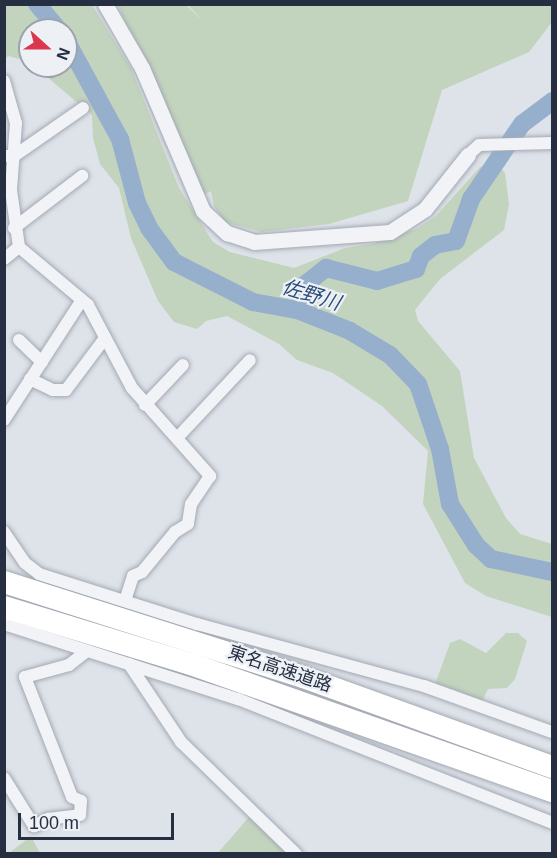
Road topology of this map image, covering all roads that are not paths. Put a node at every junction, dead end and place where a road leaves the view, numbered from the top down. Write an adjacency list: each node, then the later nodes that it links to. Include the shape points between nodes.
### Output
1 (105, 4): 5 (street, via 142,68 203,211 227,233 254,242 390,232 425,208)
2 (4, 81): 6 (street, via 15,111)
3 (83, 108): 6 (street)
4 (552, 143): 5 (street, via 479,145)
5 (468, 155)
6 (9, 156): 8 (street)
7 (82, 176): 8 (street)
8 (14, 228): 9 (street)
9 (19, 247): 10 (street); 11 (street)
10 (4, 259)
11 (82, 300): 12 (street); 15 (street)
12 (105, 338): 17 (street, via 66,390 53,390); 18 (street)
13 (20, 340): 15 (street)
14 (250, 360): 20 (street)
15 (42, 362): 17 (street)
16 (183, 365): 18 (street)
17 (30, 379): 19 (street)
18 (145, 405): 20 (street)
19 (4, 420)
20 (178, 437): 23 (street, via 210,476 191,504 188,524 176,532 142,572 133,576)
21 (4, 532): 23 (street, via 25,563 39,574)
22 (4, 582): 29 (highway, 東名高速道路, via 271,666)
23 (126, 600): 28 (street, via 197,624 424,686)
24 (4, 607): 31 (highway, 東名高速道路, via 191,664)
25 (4, 624): 26 (street)
26 (87, 651): 27 (street); 30 (street, via 69,664 26,677 72,797 81,801 80,815 48,819 34,826)
27 (129, 664): 32 (street, via 238,699); 33 (street, via 181,742)
28 (552, 732)
29 (552, 767)
30 (4, 778)
31 (552, 791)
32 (552, 823)
33 (296, 854)

